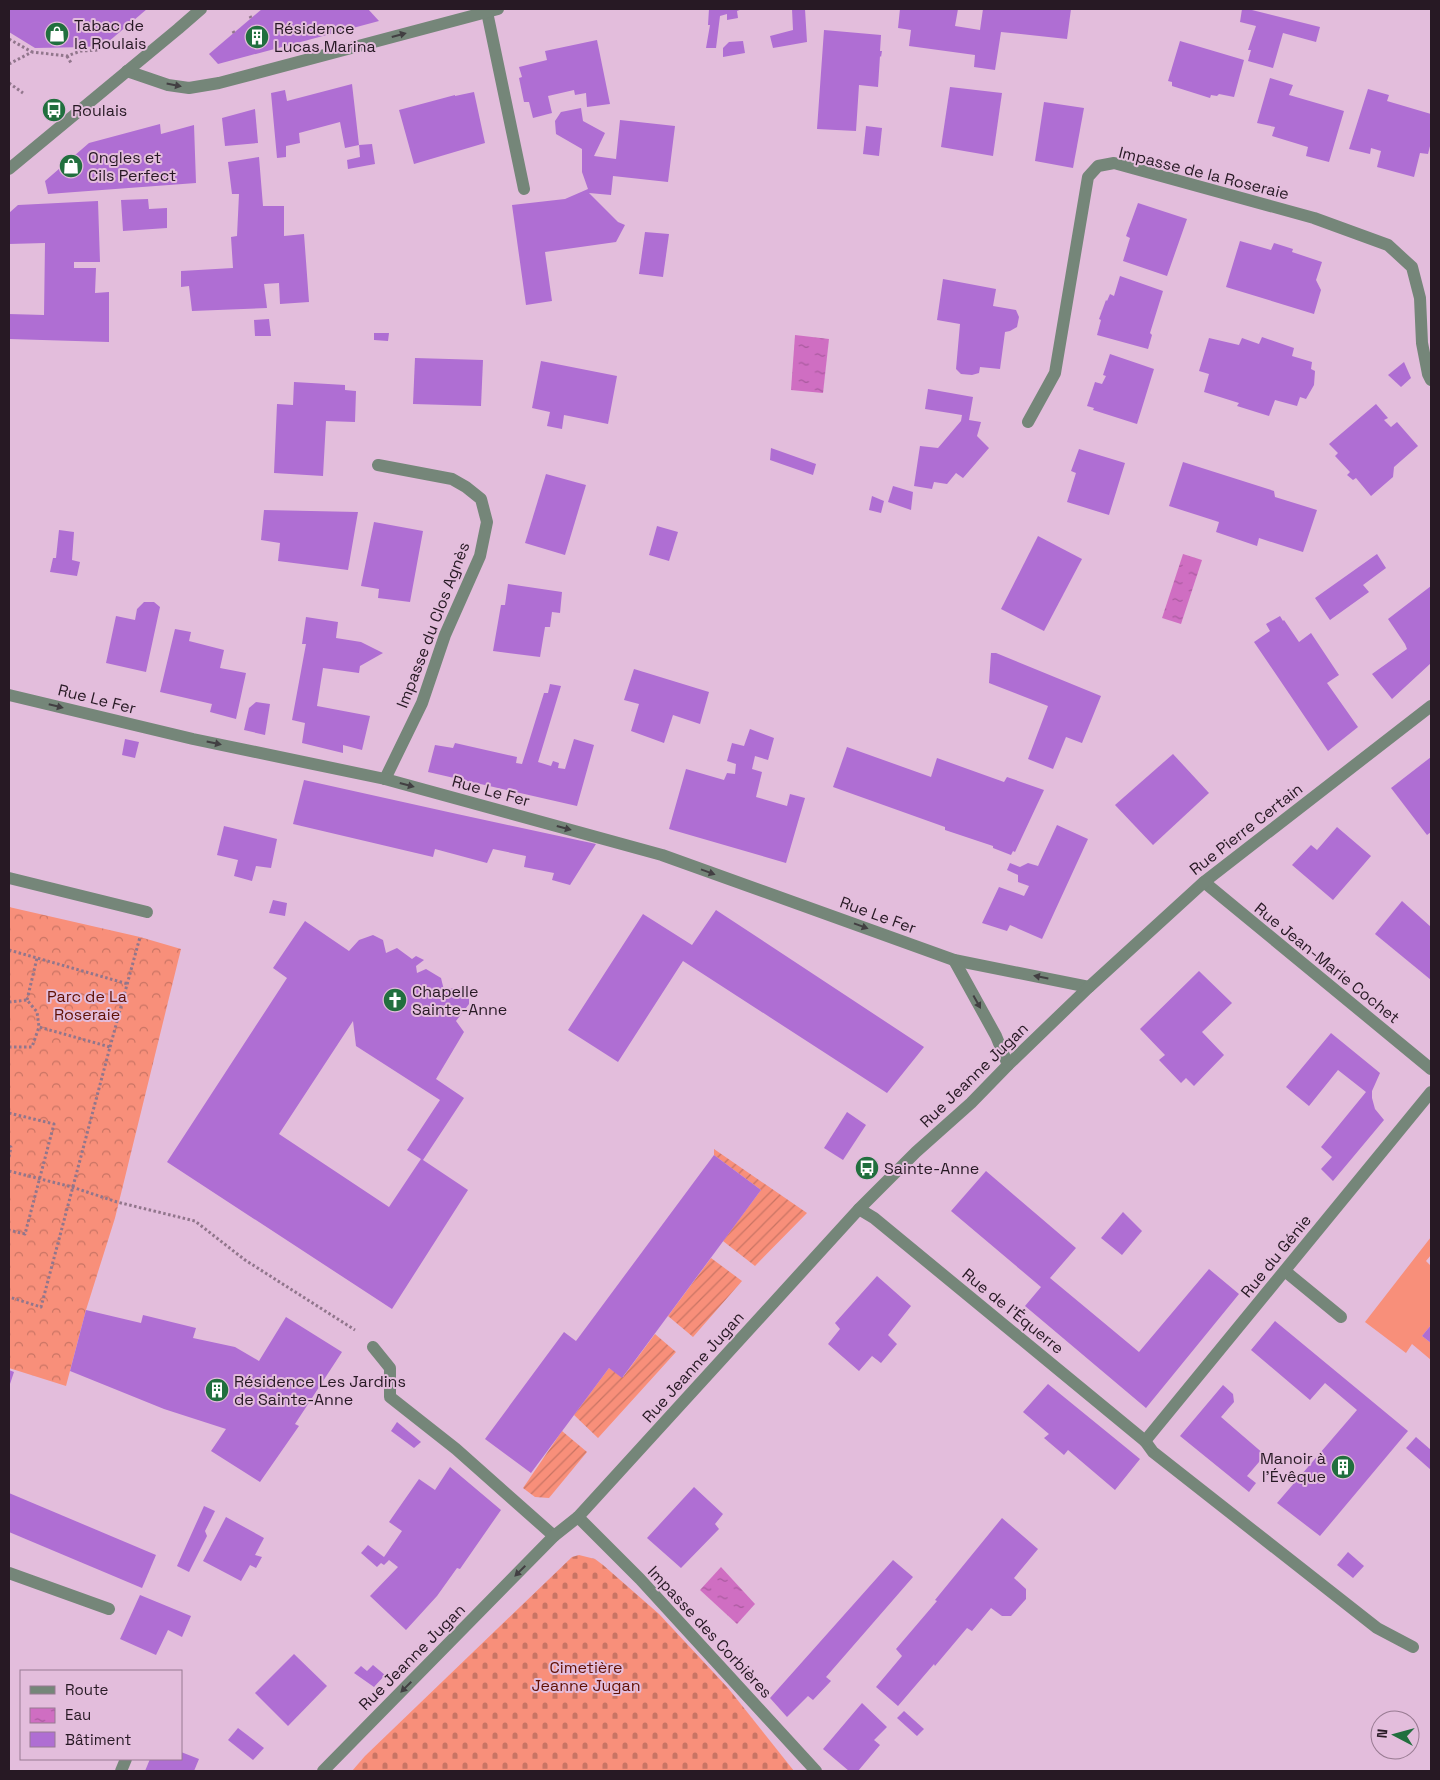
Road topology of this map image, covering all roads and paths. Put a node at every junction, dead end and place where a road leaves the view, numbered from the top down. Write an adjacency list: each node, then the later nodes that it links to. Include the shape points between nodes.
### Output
1 (201, 9): 9 (street)
2 (493, 10): 9 (street, one-way to 2, via 189,88 219,83); 13 (street)
3 (9, 39): 5 (path)
4 (100, 50): 6 (path)
5 (32, 52): 6 (path); 8 (path)
6 (67, 56): 7 (path)
7 (71, 63)
8 (9, 64)
9 (127, 71): 12 (street)
10 (9, 83): 11 (path)
11 (22, 93)
12 (9, 169)
13 (524, 189)
14 (1431, 380): 15 (street, Impasse de la Roseraie, via 1422,343 1420,298 1412,267 1388,246 1314,218 1114,163 1098,166 1088,177 1055,372)
15 (1028, 422)
16 (378, 465): 19 (street, Impasse du Clos Agnès, via 452,479 481,499 487,522 480,556 444,635 422,703)
17 (9, 695): 19 (street, Rue Le Fer, one-way to 19, via 193,739)
18 (1431, 706): 21 (street, Rue Pierre Certain)
19 (385, 779): 25 (street, Rue Le Fer, one-way to 25, via 662,855)
20 (9, 878): 22 (street)
21 (1204, 882): 27 (street, Rue Pierre Certain); 34 (street, Rue Jean-Marie Cochet)
22 (147, 912): 26 (path)
23 (9, 950): 24 (path)
24 (37, 958): 26 (path); 28 (path)
25 (954, 960): 27 (street, Rue Le Fer, one-way to 25); 33 (street, one-way to 33, via 996,1036)
26 (128, 984): 31 (path)
27 (1089, 987): 33 (street, Rue Jeanne Jugan)
28 (27, 1000): 29 (path); 30 (path, via 37,1012)
29 (9, 1002)
30 (40, 1027): 31 (path); 32 (path, via 32,1047)
31 (110, 1047): 41 (path)
32 (9, 1049)
33 (1008, 1065): 42 (street, Rue Jeanne Jugan)
34 (1431, 1069)
35 (1431, 1092): 44 (street, Rue du Génie)
36 (9, 1113): 40 (path, via 54,1124)
37 (9, 1146): 38 (path)
38 (9, 1156)
39 (9, 1171): 40 (path)
40 (39, 1178): 41 (path); 43 (path, via 25,1234)
41 (72, 1187): 45 (path, via 41,1306); 47 (path, via 195,1221 245,1260 371,1341)
42 (859, 1209): 48 (street, Rue de l'Équerre); 49 (street, Rue Jeanne Jugan)
43 (9, 1230)
44 (1284, 1271): 46 (street); 48 (street, Rue du Génie)
45 (9, 1297)
46 (1341, 1317)
47 (373, 1347): 50 (street, via 390,1368 390,1396 456,1449)
48 (1145, 1441): 53 (street, Rue de l'Équerre, via 1153,1452 1377,1628)
49 (578, 1517): 50 (street, Rue Jeanne Jugan); 55 (street, Impasse des Corbières)
50 (554, 1536): 54 (street, Rue Jeanne Jugan, one-way to 54)
51 (9, 1573): 52 (street)
52 (109, 1609)
53 (1413, 1647)
54 (323, 1771)
55 (816, 1771)

